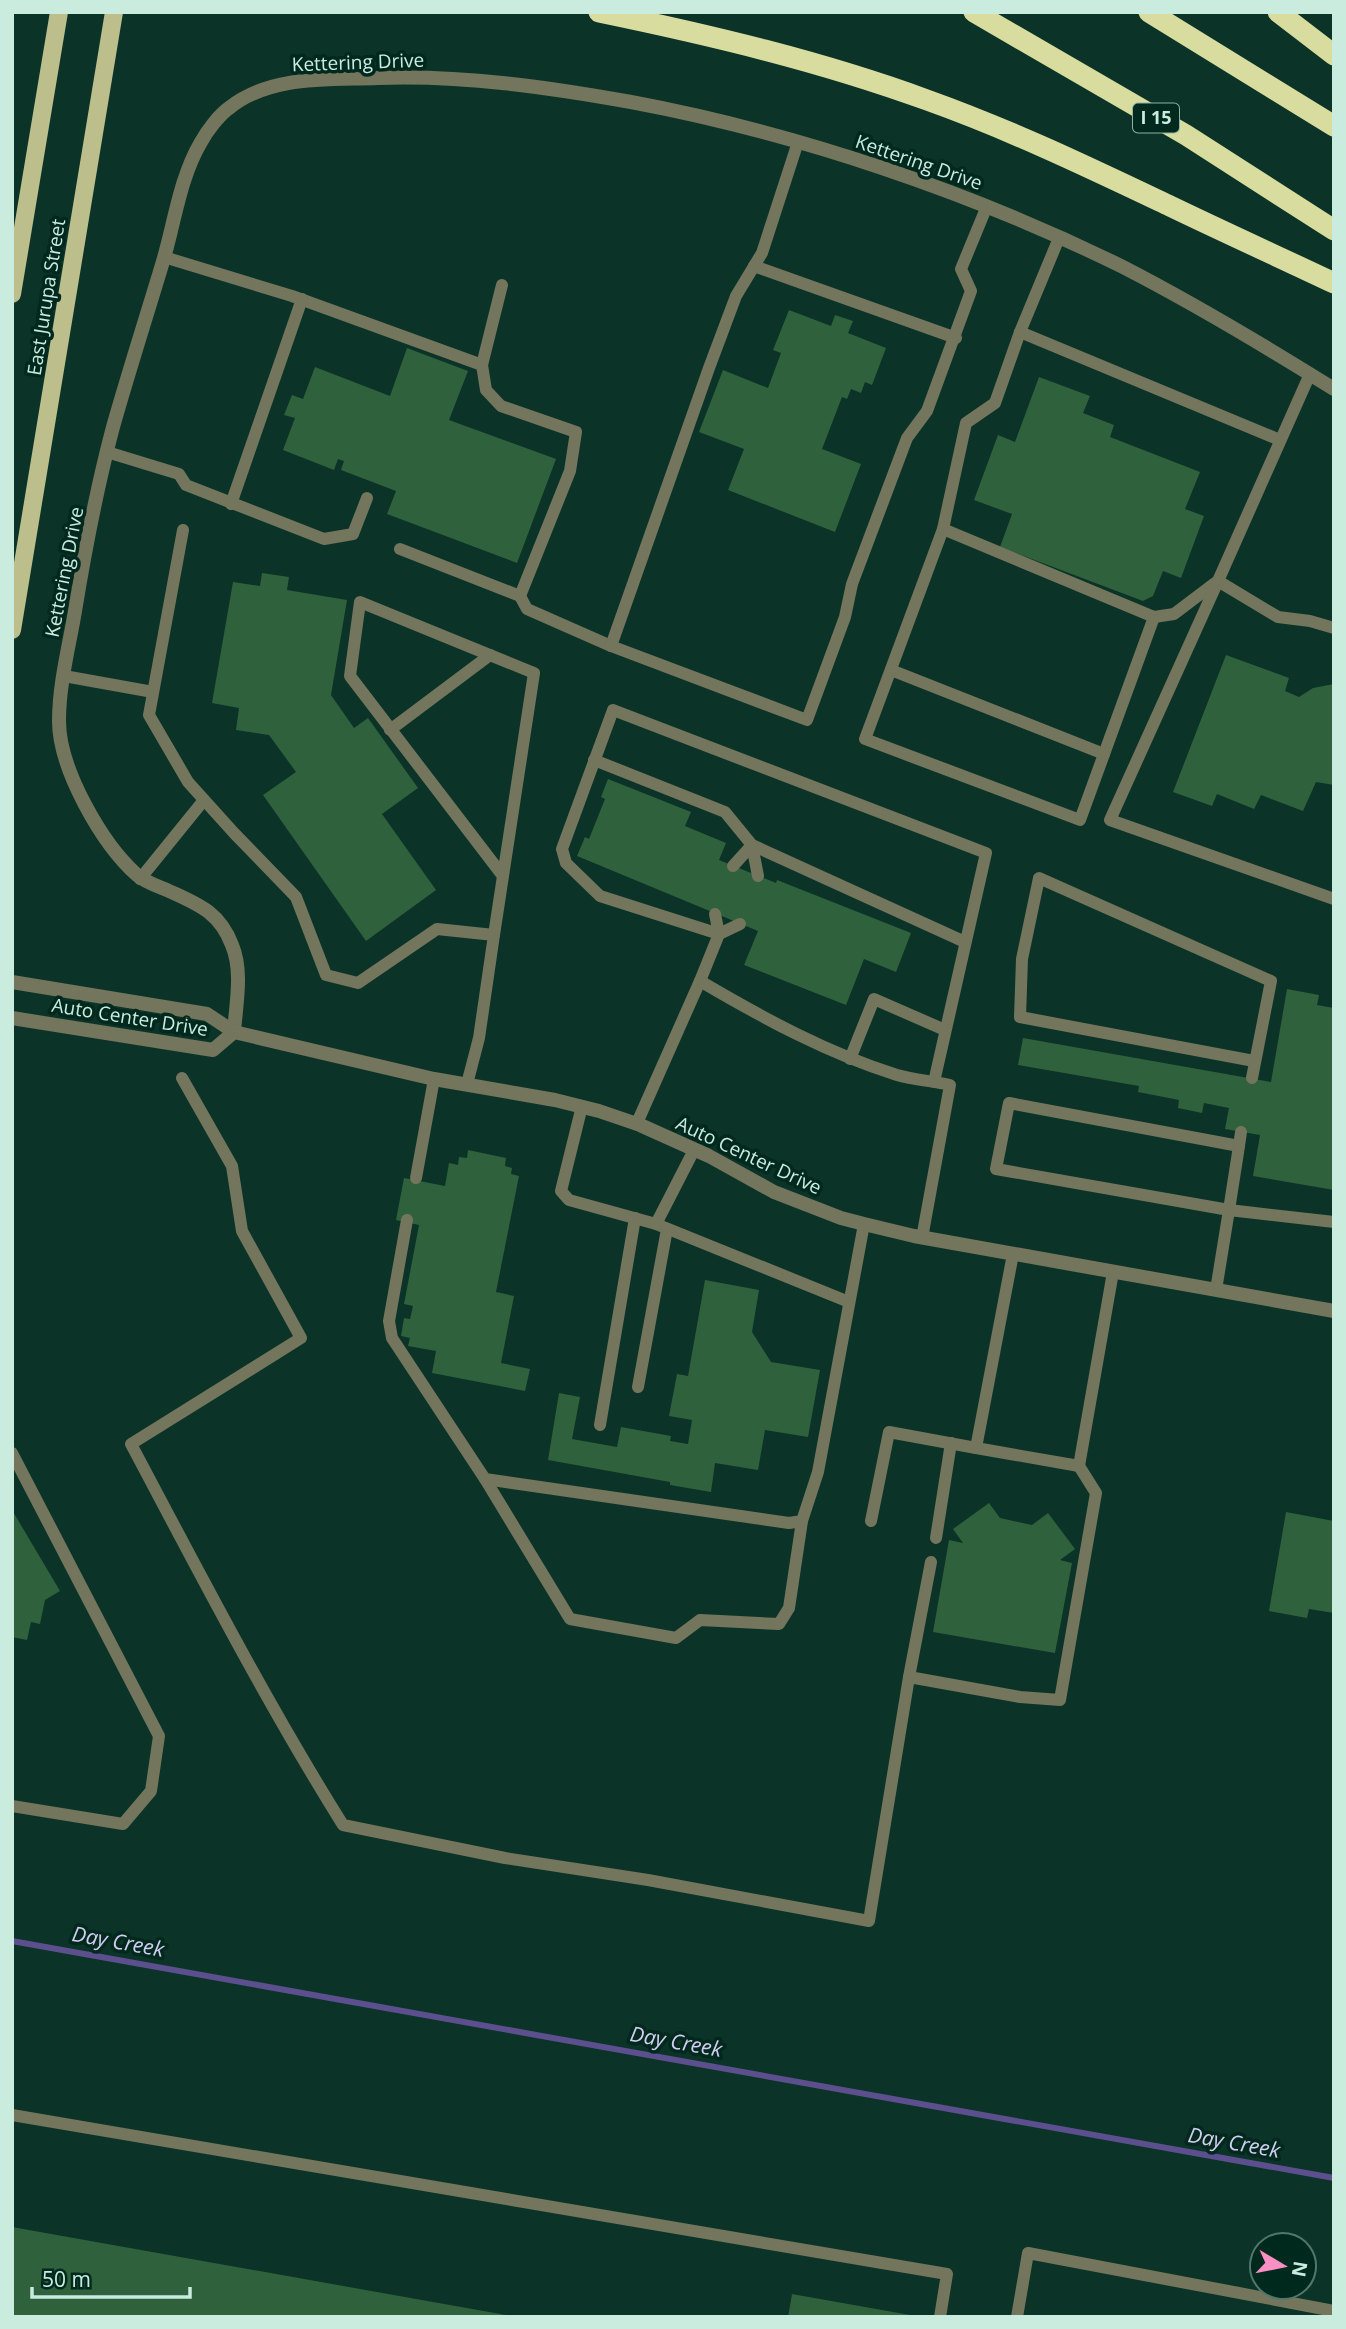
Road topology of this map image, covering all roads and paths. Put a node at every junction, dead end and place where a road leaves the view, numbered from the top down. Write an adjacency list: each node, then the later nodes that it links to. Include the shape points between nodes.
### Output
1 (59, 12): 17 (main road, East Jurupa Street)
2 (114, 12): 35 (main road, East Jurupa Street)
3 (599, 12): 15 (highway, via 841,70 929,100 1094,169)
4 (974, 12): 11 (highway, I 15, via 1186,135)
5 (1149, 12): 8 (highway)
6 (1278, 12): 7 (highway)
7 (1334, 55)
8 (1334, 126)
9 (798, 142): 10 (street, Kettering Drive); 13 (street, Kettering Drive, via 674,110 518,84 407,78 304,80 264,88 228,108 201,141); 14 (lane)
10 (987, 206): 12 (street, Kettering Drive); 20 (lane, via 961,269 971,291)
11 (1334, 230)
12 (1059, 238): 19 (lane); 22 (street, Kettering Drive, via 1124,268)
13 (164, 257): 18 (lane); 25 (street, Kettering Drive)
14 (754, 266): 20 (lane); 36 (lane, via 736,296)
15 (1334, 283)
16 (502, 285): 21 (lane)
17 (12, 294)
18 (302, 299): 21 (lane); 27 (lane)
19 (1020, 332): 24 (lane); 28 (lane, via 995,403 966,423)
20 (956, 338): 36 (lane, via 927,411 907,438 807,720)
21 (482, 365): 32 (lane, via 486,390 502,406 576,432 570,471)
22 (1310, 374): 23 (street, Kettering Drive); 24 (lane)
23 (1334, 389)
24 (1280, 440): 31 (lane)
25 (107, 452): 27 (lane, via 179,474 186,485); 39 (street, Kettering Drive)
26 (367, 498): 27 (lane, via 353,534 324,539)
27 (231, 504)
28 (943, 529): 33 (lane); 38 (lane)
29 (183, 530): 40 (lane)
30 (400, 549): 32 (lane)
31 (1218, 580): 33 (lane, via 1174,614); 34 (lane, via 1278,617); 50 (lane, via 1110,820)
32 (520, 596): 36 (lane, via 527,609)
33 (1154, 617): 42 (lane)
34 (1334, 628)
35 (12, 629)
36 (611, 646)
37 (490, 655): 41 (lane); 41 (lane, via 360,602 350,676); 47 (lane, via 534,673)
38 (891, 670): 42 (lane); 42 (lane, via 865,739 1080,820)
39 (64, 676): 40 (lane); 49 (street, Kettering Drive, via 61,749 93,818)
40 (153, 692): 44 (lane, via 149,715 188,782)
41 (390, 730): 47 (lane)
42 (1104, 754)
43 (594, 761): 45 (lane, via 725,813); 53 (lane, via 562,849 566,863 600,896); 55 (lane, via 613,710 986,853)
44 (204, 800): 49 (lane); 54 (lane, via 296,897 326,975 358,982 437,929)
45 (752, 845): 46 (lane); 48 (lane); 55 (lane)
46 (733, 866)
47 (503, 876): 54 (lane)
48 (758, 876)
49 (140, 879): 60 (street, Kettering Drive, via 205,907 226,931 238,961)
50 (1334, 899)
51 (715, 914): 53 (lane)
52 (740, 924): 53 (lane)
53 (719, 934): 56 (lane)
54 (494, 935): 67 (lane, via 479,1038)
55 (965, 942): 59 (lane)
56 (701, 981): 61 (lane); 69 (lane)
57 (12, 982): 60 (street, Auto Center Drive, via 207,1014)
58 (12, 1018): 60 (street, Auto Center Drive, via 213,1051)
59 (945, 1030): 61 (lane, via 874,999); 66 (lane)
60 (234, 1032): 64 (street, Auto Center Drive)
61 (850, 1059): 66 (lane)
62 (1254, 1061): 62 (lane, via 1271,981 1039,878 1021,959 1020,1017); 65 (lane)
63 (182, 1078): 97 (lane, via 232,1166 242,1231 301,1338 131,1444 343,1825 869,1921)
64 (434, 1079): 67 (street, Auto Center Drive); 73 (lane)
65 (1252, 1079)
66 (934, 1082): 80 (lane, via 950,1085)
67 (467, 1084): 68 (street, Auto Center Drive)
68 (582, 1106): 69 (street, Auto Center Drive); 75 (lane, via 561,1191 569,1200)
69 (637, 1124): 72 (street, Auto Center Drive)
70 (1241, 1132): 71 (lane)
71 (1239, 1146): 74 (lane); 74 (lane, via 1009,1103 996,1169)
72 (694, 1150): 78 (street, Auto Center Drive, via 774,1192); 79 (lane)
73 (416, 1178)
74 (1228, 1210): 77 (lane); 83 (lane)
75 (635, 1218): 79 (lane); 87 (lane)
76 (407, 1220): 92 (lane, via 389,1321 392,1338)
77 (1334, 1222)
78 (864, 1224): 80 (street, Auto Center Drive); 84 (lane)
79 (662, 1226): 84 (lane); 86 (lane)
80 (922, 1238): 81 (street, Auto Center Drive)
81 (1013, 1254): 82 (street, Auto Center Drive); 89 (lane)
82 (1113, 1272): 83 (street, Auto Center Drive); 91 (lane)
83 (1216, 1290): 85 (street, Auto Center Drive)
84 (849, 1302): 93 (lane, via 818,1472)
85 (1334, 1311)
86 (638, 1387)
87 (600, 1424)
88 (951, 1443): 89 (lane); 94 (lane, via 888,1432); 95 (lane)
89 (976, 1448): 91 (lane)
90 (12, 1453): 98 (lane, via 159,1736 151,1791 123,1824)
91 (1079, 1466): 97 (lane, via 1096,1493 1059,1700 1020,1698)
92 (485, 1479): 93 (lane, via 789,1523); 93 (lane, via 570,1619 677,1638 701,1620 779,1624 789,1608)
93 (802, 1521)
94 (871, 1521)
95 (936, 1538)
96 (932, 1562): 97 (lane)
97 (909, 1677)
98 (12, 1806)
99 (12, 2115): 101 (lane, via 947,2274)
100 (1334, 2311): 102 (lane, via 1028,2253)
101 (940, 2317)
102 (1017, 2317)

